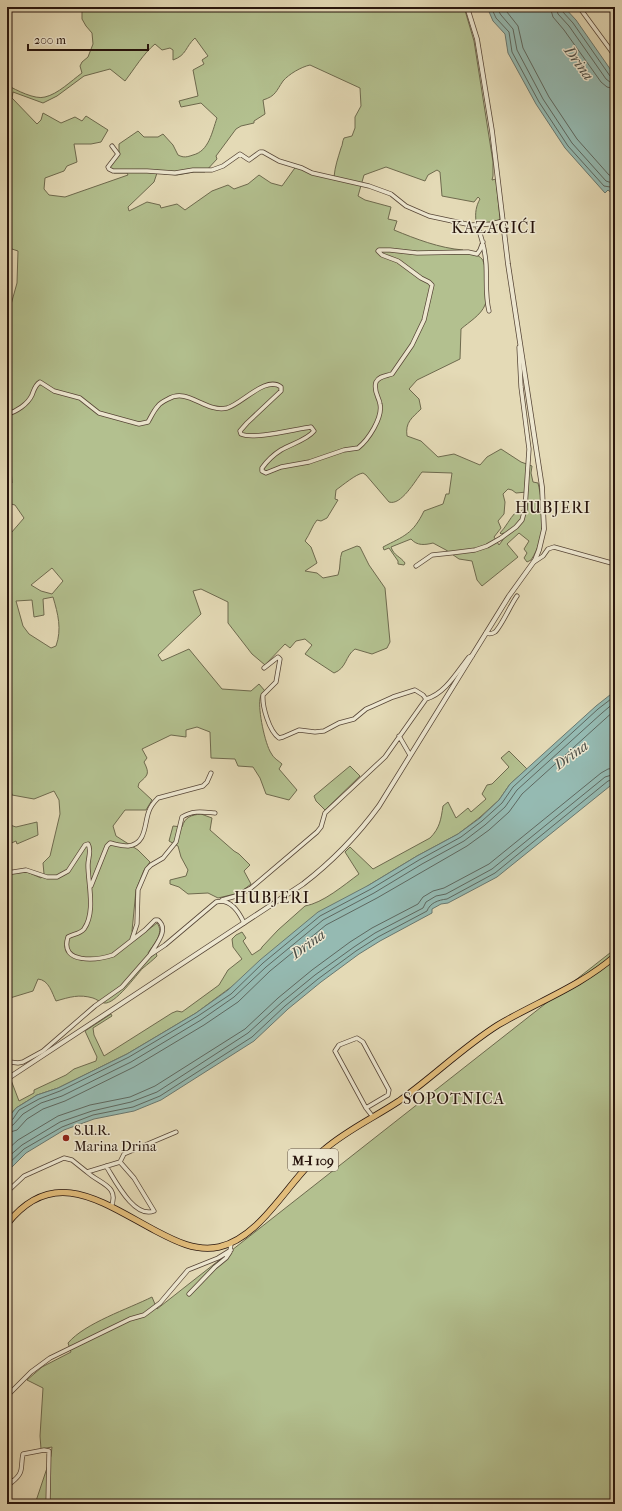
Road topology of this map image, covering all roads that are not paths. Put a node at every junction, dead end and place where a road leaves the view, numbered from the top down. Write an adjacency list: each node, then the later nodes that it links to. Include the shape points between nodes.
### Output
1 (467, 7): 5 (street, via 478,47)
2 (579, 7): 3 (street)
3 (615, 56)
4 (112, 146): 6 (street, via 118,154 108,167 113,171 175,173 212,170 240,154 249,160 263,152 312,173 369,186 391,194 406,206 424,214)
5 (503, 221): 6 (street); 9 (street)
6 (477, 225): 7 (street)
7 (483, 242): 8 (street); 10 (street, via 477,254 379,250 380,254 398,261 432,285 425,316 412,345 392,374 380,377 376,382 380,414 371,432 362,444 354,449 266,473 262,471 265,464 280,451 314,431 311,427 263,435 241,434 247,423 281,391 276,385 264,385 239,403 221,409 175,396 160,404 148,422 139,424 99,413 80,398 54,391 40,382 26,403)
8 (489, 311)
9 (520, 342): 11 (street, via 542,487 544,529 539,550); 13 (street, via 519,366 530,449 522,520 516,527 487,546 451,554 432,554)
10 (7, 414)
11 (532, 562): 12 (street, via 542,558 548,549 554,547); 15 (street)
12 (615, 564)
13 (416, 566)
14 (517, 596): 15 (street, via 496,631)
15 (486, 633): 16 (street)
16 (472, 656): 18 (street, via 440,692); 20 (street)
17 (264, 668): 18 (street, via 278,657 280,659 276,682 263,695 264,710 274,733 279,738 299,730 324,731 354,719 366,709 415,690)
18 (426, 699): 19 (street)
19 (399, 736): 20 (street); 25 (street, via 385,757 325,813 317,832 251,888)
20 (410, 755): 26 (street, via 369,820 340,854 303,884)
21 (211, 773): 24 (street, via 203,786 158,798 150,809 144,835 139,841 128,846 110,843)
22 (215, 813): 27 (street, via 198,811 182,818 176,842 163,858 147,869 138,890 137,924)
23 (7, 873): 24 (street, via 26,870 46,877 58,877 68,871 87,844 90,846)
24 (90, 887): 27 (street, via 89,910 84,928 68,937 68,950 83,960 107,957)
25 (222, 900): 26 (street, via 240,914); 28 (street, via 216,902)
26 (244, 923): 30 (street)
27 (131, 940): 28 (street, via 155,920 160,921 163,928 160,940)
28 (150, 955): 30 (street, via 122,987 95,1006)
29 (615, 956): 34 (main road, M-I 109, via 586,978 493,1029 404,1097)
30 (44, 1052): 31 (street, via 23,1062); 32 (street)
31 (7, 1064)
32 (7, 1079)
33 (366, 1108): 33 (street, via 335,1051 339,1045 357,1038 363,1042 389,1090 388,1095); 34 (street)
34 (373, 1117): 42 (main road, M-I 109, via 320,1153 256,1225 247,1234)
35 (176, 1132): 36 (street, via 124,1154)
36 (120, 1162): 37 (street); 37 (street, via 134,1178 154,1211 145,1212 138,1209)
37 (106, 1166): 38 (street)
38 (87, 1172): 39 (street, via 72,1160 64,1158 24,1176); 40 (street, via 113,1191)
39 (7, 1192)
40 (111, 1207): 41 (main road, M-I 109, via 79,1194 52,1193 29,1202); 42 (main road, M-I 109, via 171,1239 190,1246 213,1248)
41 (7, 1224)
42 (231, 1243): 43 (street)
43 (230, 1250): 44 (street, via 226,1258); 45 (street, via 218,1258 188,1270 160,1303 144,1315 130,1319 50,1358 31,1372)
44 (189, 1294)
45 (7, 1396)
46 (7, 1475): 47 (street)
47 (12, 1482): 48 (street); 49 (street, via 21,1472 23,1454 49,1451)
48 (7, 1486)
49 (48, 1504)

